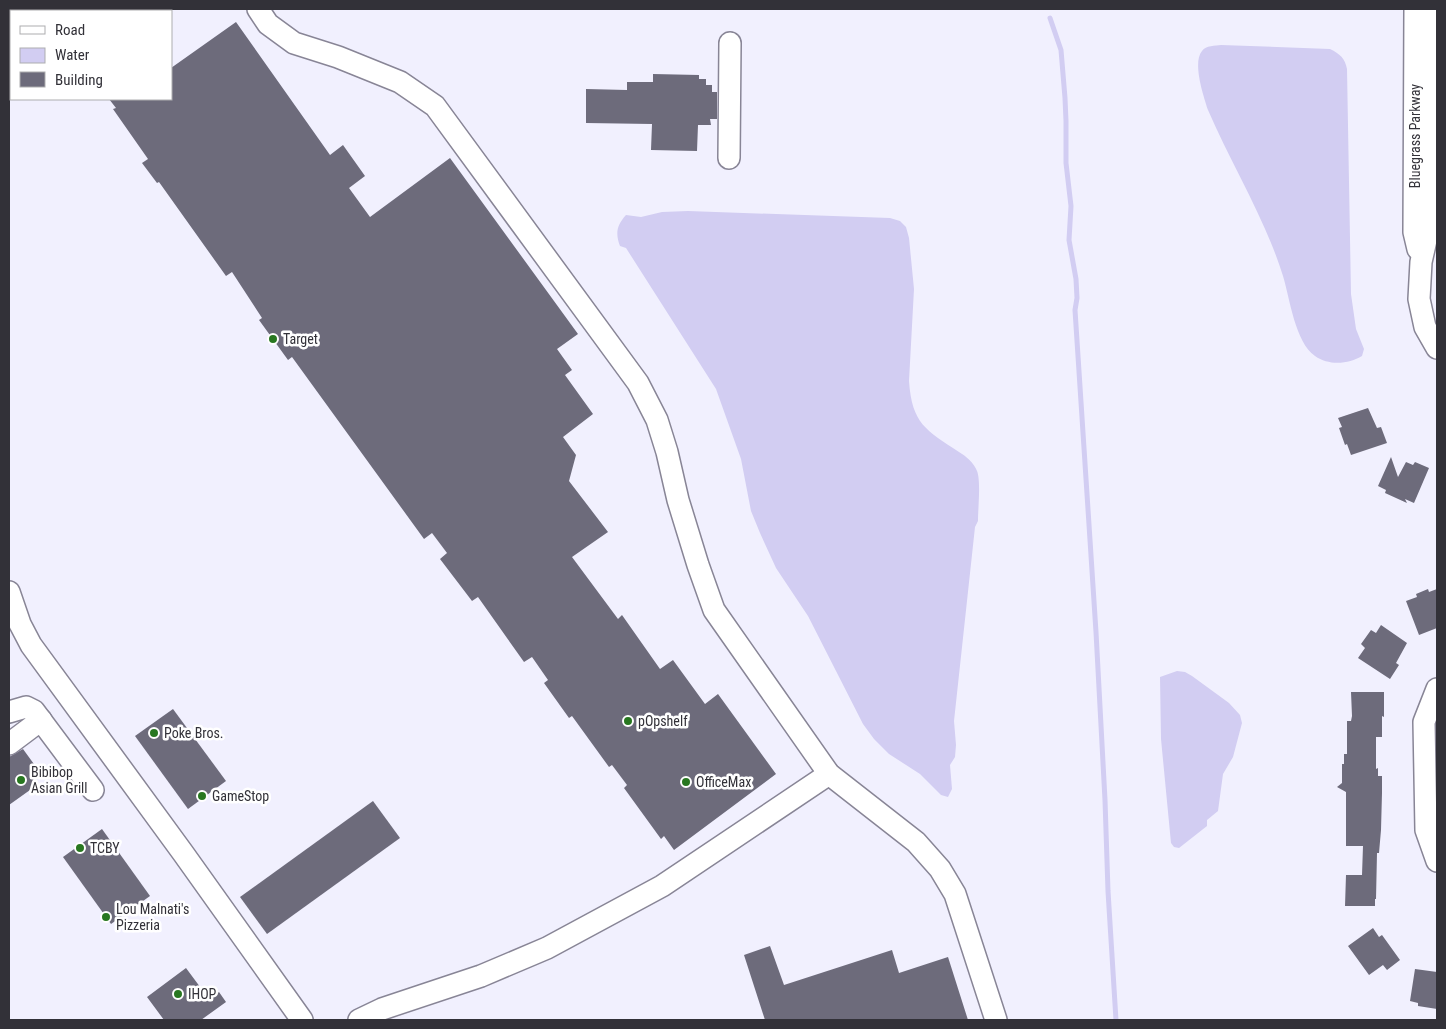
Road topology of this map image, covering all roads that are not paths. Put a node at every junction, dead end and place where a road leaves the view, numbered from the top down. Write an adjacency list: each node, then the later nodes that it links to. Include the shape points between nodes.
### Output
1 (258, 9): 14 (street, via 268,24 294,43 338,56 400,82 436,106 638,383 657,420 678,500 714,610)
2 (1415, 9): 7 (street, Bluegrass Parkway, via 1414,232)
3 (1434, 9): 5 (street, Bluegrass Parkway)
4 (730, 44): 6 (street)
5 (1436, 134): 7 (street, Bluegrass Parkway, via 1429,227)
6 (729, 158)
7 (1421, 262): 8 (street, Bluegrass Parkway, via 1421,313)
8 (1437, 348)
9 (9, 592): 17 (street, via 31,645)
10 (1437, 689): 16 (street, via 1424,722 1426,830)
11 (9, 712): 12 (street, via 26,707)
12 (41, 720): 13 (street); 15 (street)
13 (9, 744)
14 (829, 774): 18 (street, via 662,886 547,948 482,976 382,1009); 19 (street, via 916,842 940,869 955,894)
15 (93, 790)
16 (1437, 861)
17 (302, 1020)
18 (359, 1020)
19 (996, 1020)

